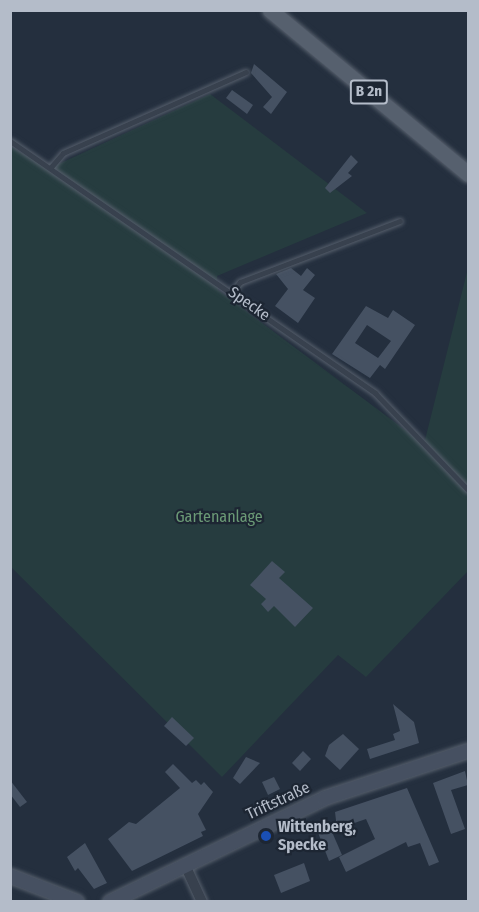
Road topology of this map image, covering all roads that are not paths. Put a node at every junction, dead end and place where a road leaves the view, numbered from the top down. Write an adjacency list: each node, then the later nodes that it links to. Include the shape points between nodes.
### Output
1 (270, 10): 5 (main road, B 2n)
2 (246, 72): 4 (lane, via 63,153)
3 (10, 141): 4 (lane, Specke)
4 (51, 167): 7 (lane, Specke)
5 (468, 174)
6 (400, 220): 7 (lane, via 240,282)
7 (232, 292): 8 (lane, Specke, via 375,393)
8 (468, 490)
9 (468, 752): 10 (main road, Triftstraße, via 325,798)
10 (185, 865): 13 (main road, Triftstraße); 14 (street)
11 (10, 876): 12 (main road)
12 (71, 900)
13 (110, 902)
14 (202, 902)

